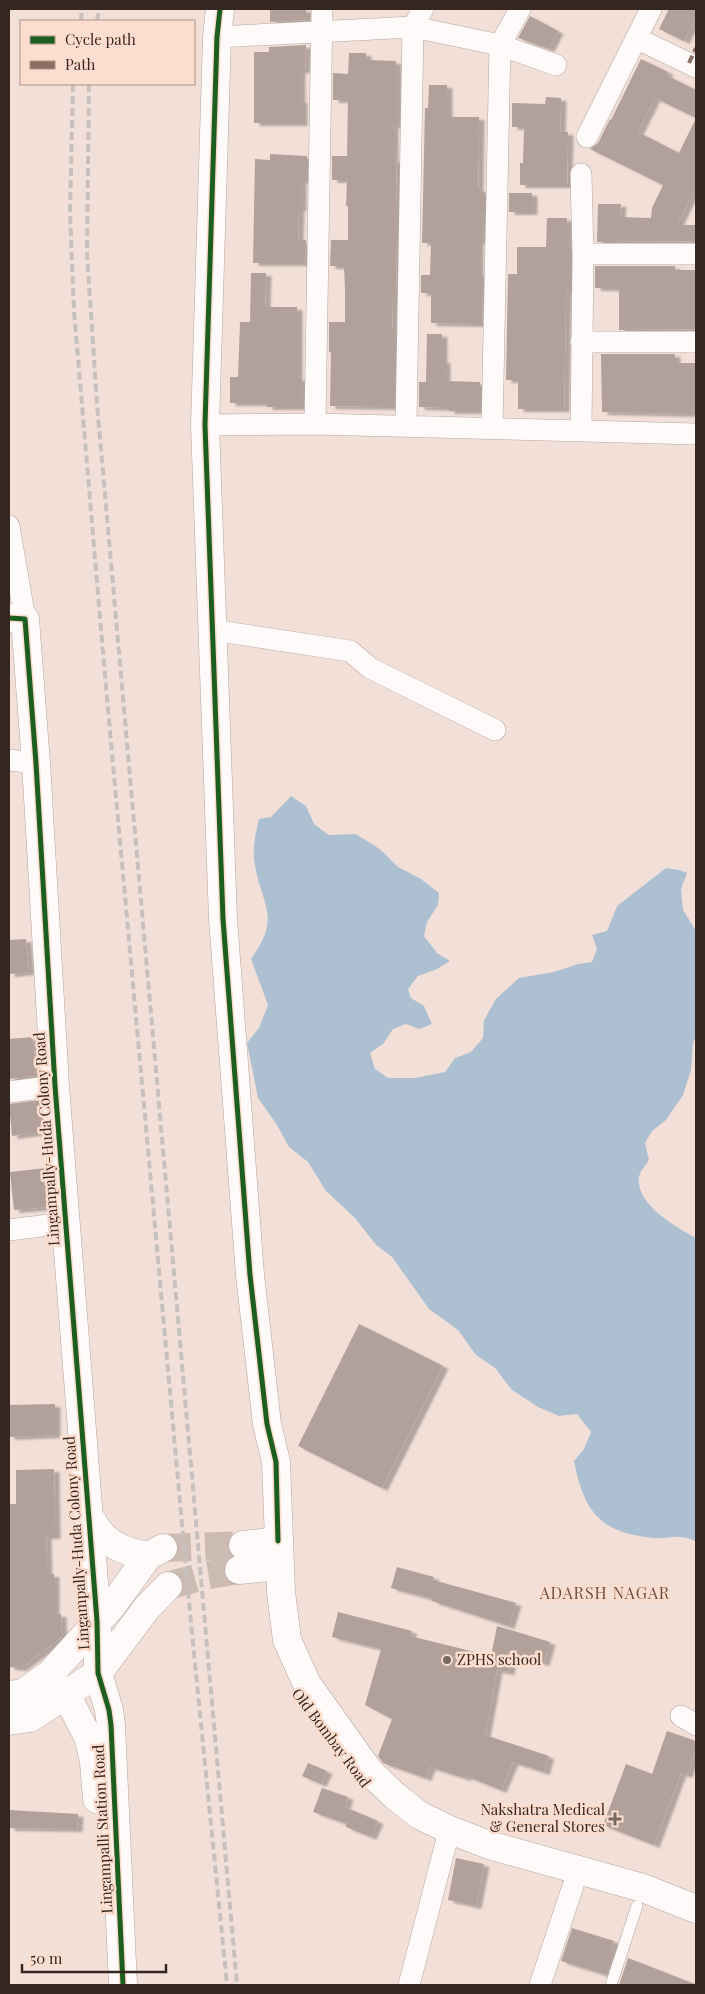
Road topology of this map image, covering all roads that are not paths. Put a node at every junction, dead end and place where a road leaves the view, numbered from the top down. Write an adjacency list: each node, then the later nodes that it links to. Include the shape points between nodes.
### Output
1 (220, 9): 7 (street)
2 (322, 9): 6 (street)
3 (520, 9): 9 (street)
4 (651, 9): 8 (street)
5 (418, 18): 6 (street); 9 (street); 20 (street)
6 (322, 33): 7 (street); 18 (street)
7 (217, 37): 19 (street)
8 (636, 38): 10 (street); 12 (street)
9 (500, 44): 11 (street); 21 (street)
10 (694, 59)
11 (556, 65)
12 (587, 137)
13 (581, 174): 14 (street)
14 (583, 254): 15 (street); 16 (street)
15 (696, 254)
16 (581, 342): 17 (street); 22 (street)
17 (696, 342)
18 (315, 424): 19 (street); 20 (street)
19 (205, 425): 26 (street)
20 (406, 426): 21 (street)
21 (492, 428): 22 (street)
22 (581, 430): 23 (street)
23 (696, 434)
24 (9, 526): 25 (street)
25 (17, 619): 29 (street, Lingampally-Huda Colony Road)
26 (212, 630): 27 (street, via 350,651 370,668); 35 (street, via 223,918 250,1275 267,1424 262,1462)
27 (495, 730)
28 (9, 760): 29 (street)
29 (36, 762): 30 (street, Lingampally-Huda Colony Road)
30 (55, 1086): 31 (street); 32 (street, Lingampally-Huda Colony Road)
31 (9, 1092)
32 (65, 1223): 33 (street); 34 (street, Lingampally-Huda Colony Road)
33 (9, 1230)
34 (88, 1511): 37 (street, Lingampally-Huda Colony Road); 37 (street, via 96,1530 117,1547 133,1553 156,1552)
35 (261, 1555): 42 (street, Old Bombay Road, via 272,1638 297,1694 346,1763 374,1794 395,1815); 46 (street, Old Bombay Road, via 283,1617 287,1640 307,1684 369,1771 404,1805 434,1823 489,1845 643,1888)
36 (168, 1586): 38 (street, via 146,1609)
37 (97, 1621): 38 (street, Lingampally-Huda Colony Road); 40 (street, via 50,1674 23,1693)
38 (98, 1673): 39 (street); 43 (street, Lingampalli Station Road, via 111,1726)
39 (66, 1694): 41 (street, via 30,1718); 43 (street, via 89,1739 102,1844)
40 (9, 1695)
41 (9, 1721)
42 (446, 1844): 44 (street, Old Bombay Road); 49 (street)
43 (117, 1862): 48 (street, Lingampalli Station Road)
44 (573, 1886): 45 (street, Old Bombay Road); 50 (street)
45 (637, 1906): 47 (street, Old Bombay Road); 51 (lane)
46 (696, 1910)
47 (696, 1929)
48 (123, 1985)
49 (409, 1985)
50 (540, 1985)
51 (611, 1985)

